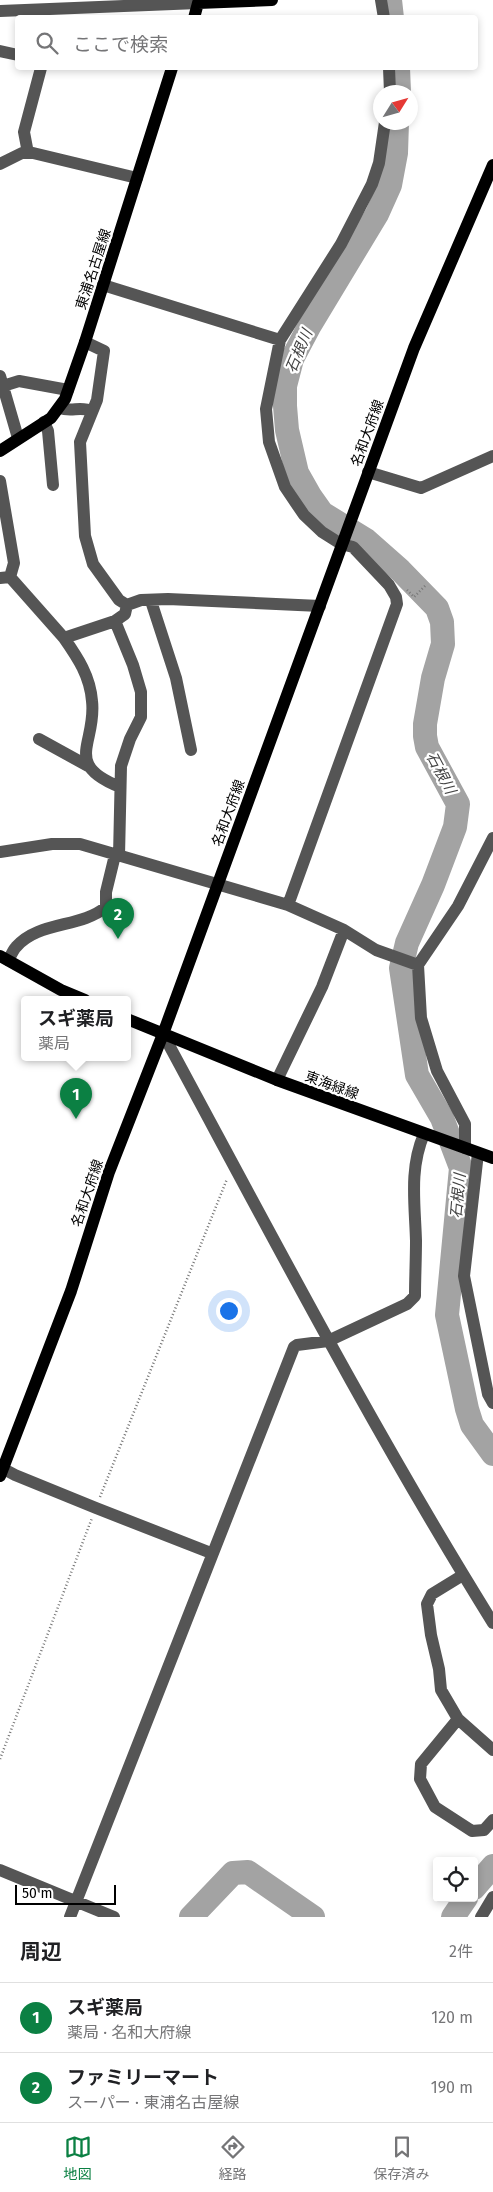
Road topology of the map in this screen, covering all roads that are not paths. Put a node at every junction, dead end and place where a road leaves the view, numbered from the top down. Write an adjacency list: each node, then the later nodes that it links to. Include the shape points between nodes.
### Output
1 (272, 0): 3 (main road)
2 (381, 0): 7 (street)
3 (198, 2): 4 (street); 6 (main road)
4 (93, 4): 5 (street)
5 (0, 11)
6 (195, 15)
7 (384, 15)
8 (0, 51): 9 (street)
9 (15, 54)
10 (40, 70): 15 (street, via 24,132)
11 (171, 70): 18 (main road, 東浦名古屋線)
12 (390, 70): 13 (street)
13 (390, 85)
14 (384, 130): 20 (street, via 380,163 372,184 341,244)
15 (28, 153): 16 (street); 18 (street)
16 (0, 164)
17 (493, 165): 30 (main road, 名和大府線, via 414,348)
18 (137, 178): 19 (main road, 東浦名古屋線)
19 (103, 285): 20 (street); 21 (main road, 東浦名古屋線)
20 (280, 340): 33 (street, via 266,409 268,442 285,486 304,515 322,532)
21 (85, 342): 23 (main road, 東浦名古屋線); 25 (street, via 104,351 97,400)
22 (1, 381): 23 (street); 27 (street)
23 (68, 390): 24 (main road, 東浦名古屋線)
24 (60, 408): 25 (street); 26 (main road, 東浦名古屋線)
25 (92, 411): 36 (street, via 80,442 85,536 93,564 119,600)
26 (44, 422): 27 (main road, 東浦名古屋線); 32 (street, via 48,431)
27 (18, 438): 28 (main road, 東浦名古屋線)
28 (0, 450)
29 (493, 456): 30 (street, via 421,488)
30 (368, 472): 33 (main road, 名和大府線)
31 (0, 481): 34 (street, via 14,563)
32 (53, 485)
33 (343, 540): 37 (main road, 名和大府線); 48 (street, via 389,585 397,604)
34 (5, 578): 39 (street)
35 (151, 601): 36 (street, via 141,600); 37 (street, via 168,599); 41 (street, via 176,678)
36 (127, 605): 38 (street, via 125,614)
37 (320, 606): 47 (main road, 名和大府線)
38 (115, 621): 39 (street); 43 (street, via 141,692 141,717 122,760)
39 (64, 638): 42 (street, via 82,665 90,686 93,718 85,749)
40 (39, 739): 42 (street)
41 (191, 750)
42 (88, 766): 43 (street, via 99,777)
43 (120, 787): 46 (street)
44 (493, 838): 51 (street, via 458,906)
45 (0, 852): 46 (street, via 67,843)
46 (117, 856): 47 (street); 50 (street, via 106,892 106,907 94,915 34,933)
47 (217, 885): 48 (street); 54 (main road, 名和大府線)
48 (288, 905): 49 (street)
49 (344, 930): 51 (street, via 376,950); 55 (street, via 322,987)
50 (4, 958): 52 (main road)
51 (418, 965): 57 (street, via 422,1018 437,1072 466,1124)
52 (75, 996)
53 (131, 1021): 54 (main road)
54 (163, 1034): 55 (main road, 東海緑線); 60 (street); 62 (main road, 名和大府線, via 110,1172 71,1291)
55 (277, 1080): 56 (main road, 東海緑線)
56 (429, 1136): 57 (main road, 東海緑線); 60 (street, via 417,1151 413,1176 415,1296 407,1304)
57 (465, 1148): 58 (main road, 東海緑線)
58 (478, 1153): 59 (main road, 東海緑線); 61 (street, via 464,1276 488,1394)
59 (493, 1158)
60 (328, 1341): 63 (street, via 294,1347); 64 (street)
61 (493, 1403)
62 (1, 1470): 63 (street)
63 (211, 1552): 71 (street)
64 (463, 1575): 65 (street); 66 (street, via 432,1594 427,1604 441,1690)
65 (493, 1623)
66 (458, 1719): 67 (street); 68 (street, via 421,1764 420,1779 435,1807 472,1831 484,1830)
67 (493, 1750)
68 (493, 1820)
69 (0, 1870): 71 (street)
70 (493, 1897): 74 (street)
71 (77, 1900): 72 (street); 73 (street)
72 (70, 1917)
73 (114, 1917)
74 (481, 1917)

